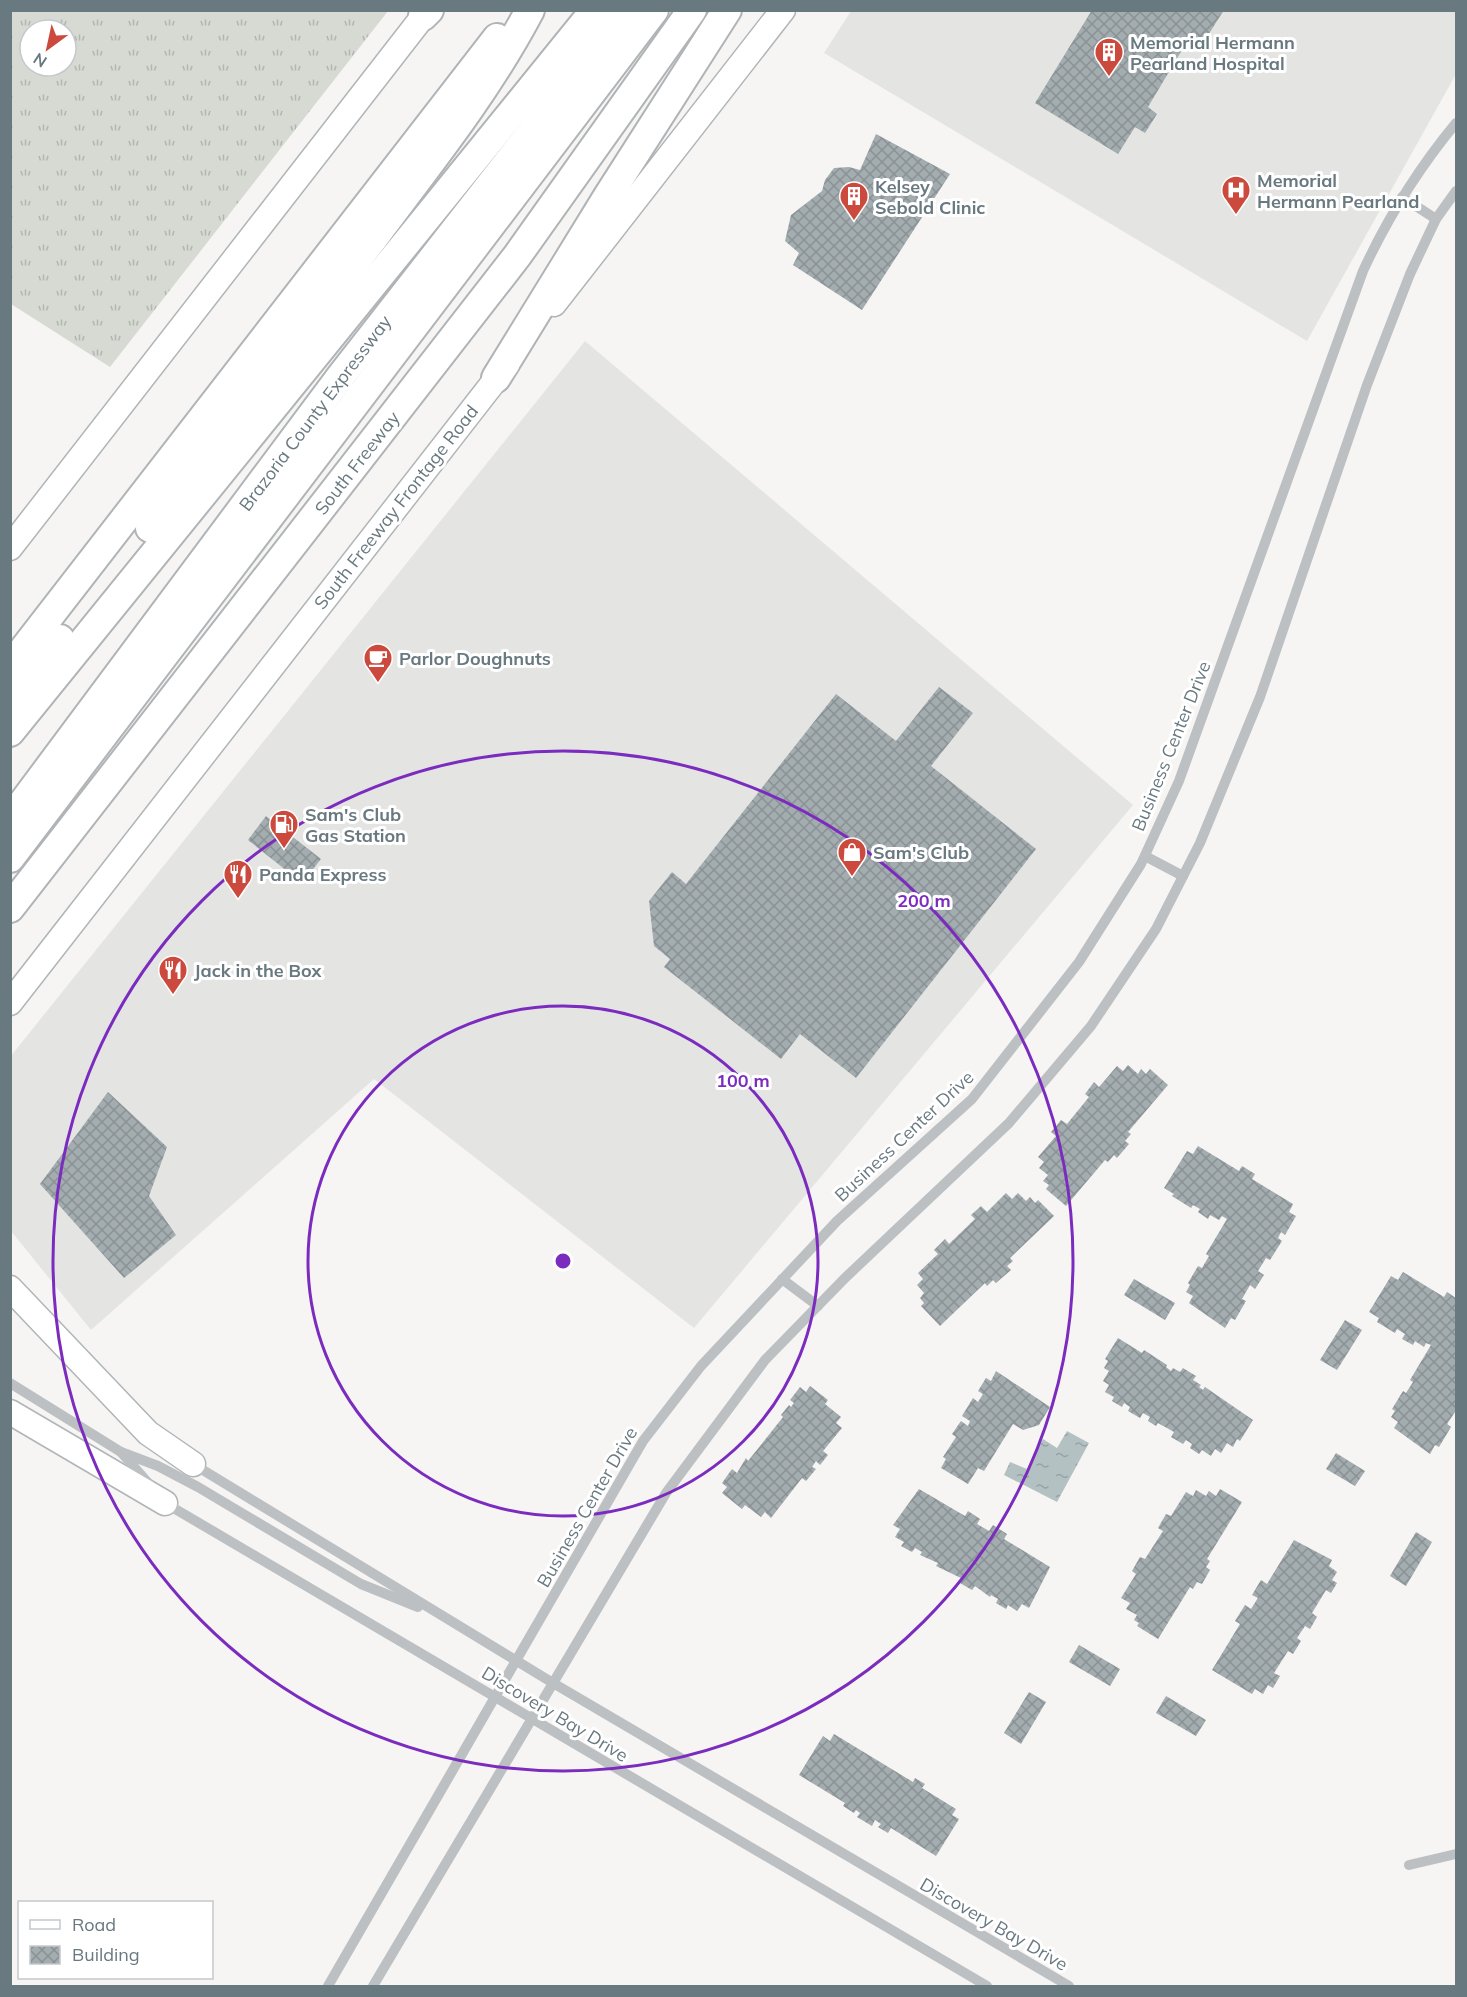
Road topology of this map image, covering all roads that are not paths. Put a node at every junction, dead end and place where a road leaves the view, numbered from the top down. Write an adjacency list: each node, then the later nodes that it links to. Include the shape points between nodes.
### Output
1 (518, 10): 16 (highway)
2 (530, 10): 17 (highway, via 478,98 296,341 168,507)
3 (595, 10): 18 (highway, Brazoria County Expressway)
4 (627, 10): 19 (highway, Brazoria County Expressway, via 341,376)
5 (654, 10): 21 (highway)
6 (692, 10): 23 (highway, South Freeway, via 518,256)
7 (727, 10): 14 (highway)
8 (783, 10): 14 (main road, South Freeway Frontage Road)
9 (426, 12): 15 (main road)
10 (1456, 123): 12 (street, Business Center Drive)
11 (1456, 191): 13 (street)
12 (1402, 197): 13 (street); 20 (street, Business Center Drive, via 1363,271 1183,770)
13 (1436, 219): 22 (street, via 1367,385 1260,697)
14 (496, 378): 24 (main road, South Freeway Frontage Road)
15 (10, 548)
16 (10, 667)
17 (10, 700)
18 (10, 732)
19 (10, 820)
20 (1145, 856): 22 (street); 25 (street, Business Center Drive, via 1078,962 972,1099 837,1221)
21 (10, 858)
22 (1183, 876): 27 (street, via 1156,929 1091,1026 1009,1123)
23 (10, 908)
24 (10, 1003)
25 (782, 1279): 27 (street); 34 (street, Business Center Drive, via 701,1366 643,1441)
26 (10, 1288): 31 (main road, via 148,1433)
27 (818, 1306): 35 (street, via 765,1360 666,1492)
28 (10, 1383): 30 (street)
29 (10, 1412): 32 (main road)
30 (121, 1452): 32 (street, Discovery Bay Drive); 33 (street, via 198,1486 361,1584)
31 (193, 1464): 33 (street, Discovery Bay Drive)
32 (165, 1503): 36 (street, Discovery Bay Drive)
33 (460, 1625): 34 (street, Discovery Bay Drive)
34 (517, 1660): 35 (street, Discovery Bay Drive); 36 (street, Business Center Drive)
35 (553, 1683): 37 (street); 43 (street, Discovery Bay Drive)
36 (495, 1696): 37 (street, Discovery Bay Drive); 40 (street, Business Center Drive)
37 (531, 1719): 41 (street); 42 (street, Discovery Bay Drive)
38 (1456, 1854): 39 (street)
39 (1409, 1865)
40 (328, 1986)
41 (373, 1986)
42 (987, 1986)
43 (1069, 1986)

